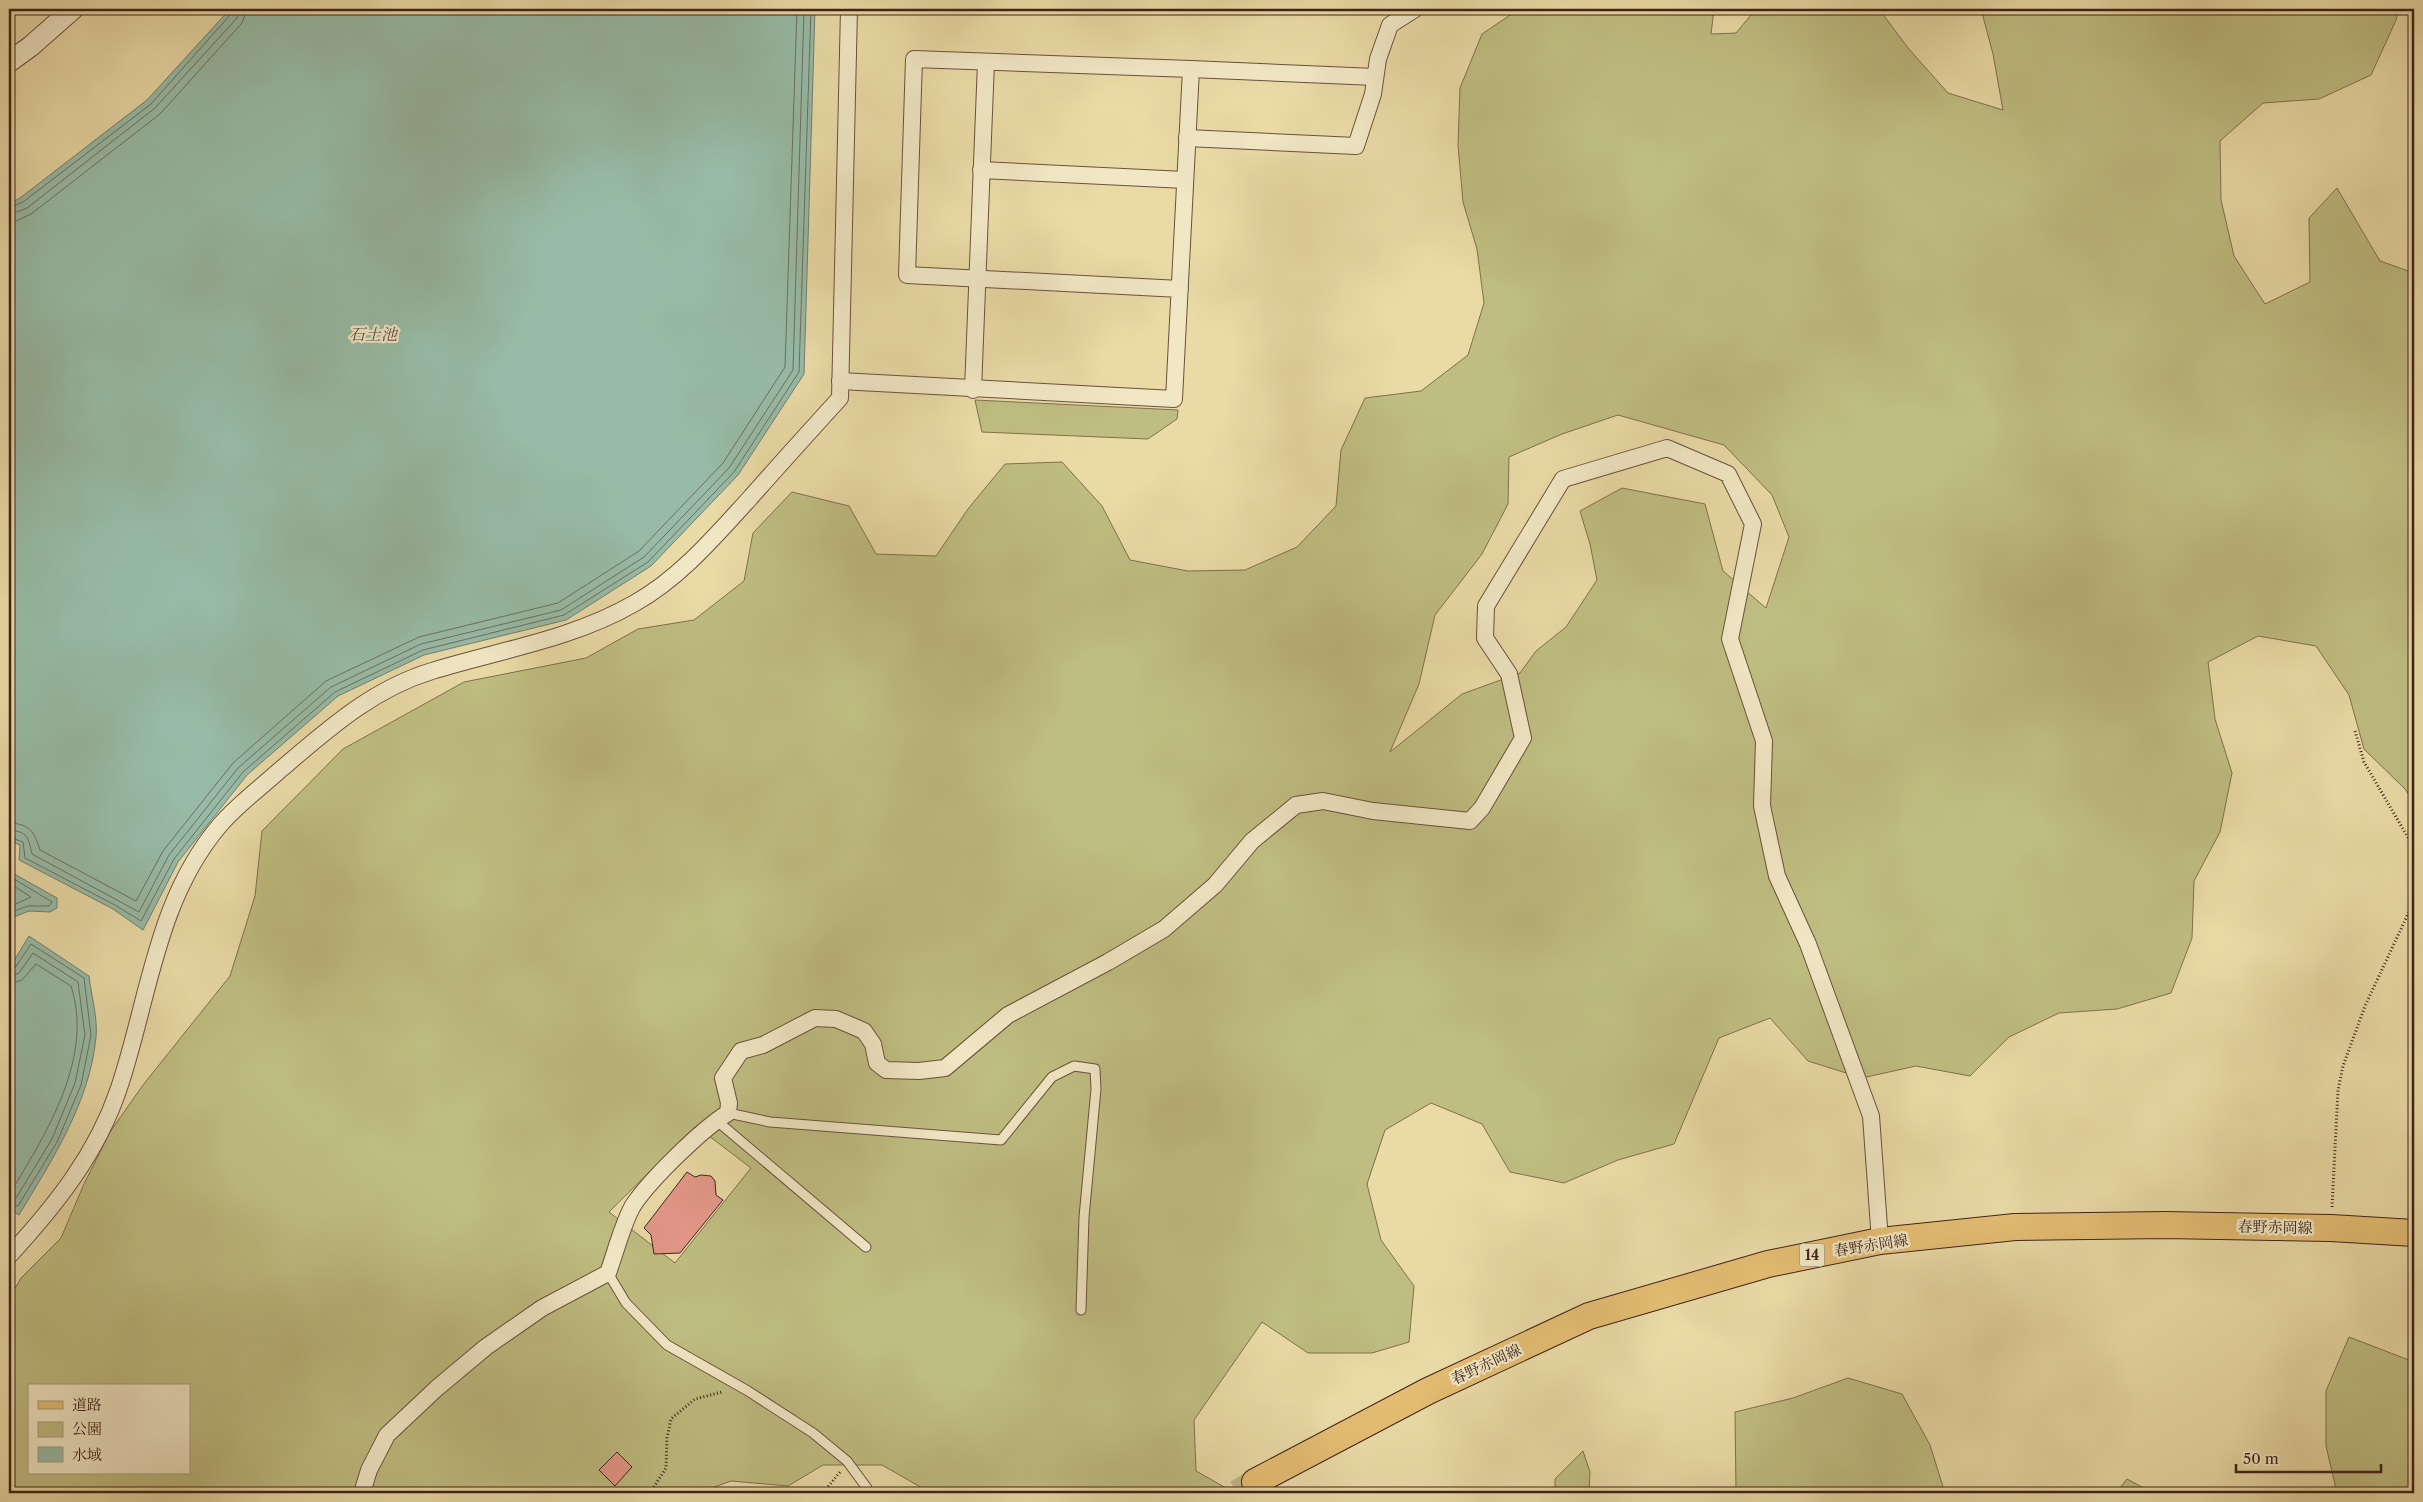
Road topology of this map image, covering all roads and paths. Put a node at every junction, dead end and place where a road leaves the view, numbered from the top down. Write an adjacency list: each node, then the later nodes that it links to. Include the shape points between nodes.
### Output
1 (73, 9): 4 (street)
2 (849, 9): 13 (street)
3 (1415, 9): 7 (street, via 1390,25)
4 (9, 62)
5 (986, 62): 6 (street); 9 (street); 11 (street, via 914,59 907,275)
6 (1190, 70): 7 (street); 8 (street)
7 (1375, 77): 8 (street, via 1373,94 1356,146)
8 (1187, 138): 10 (street)
9 (981, 170): 10 (street); 11 (street)
10 (1185, 180): 12 (street)
11 (978, 278): 12 (street); 14 (street)
12 (1180, 288): 14 (street, via 1174,398)
13 (840, 382): 14 (street); 23 (street, via 840,398 717,535 666,583 607,618 544,640 431,671 375,696 325,731 218,826 188,872 164,926 106,1122 64,1193)
14 (973, 390)
15 (2355, 731): 16 (path, via 2364,762)
16 (2414, 848)
17 (2414, 901): 19 (path, via 2365,1006 2343,1066 2338,1090)
18 (722, 1117): 21 (street, via 729,1103 722,1078 741,1051 763,1045 815,1018 836,1019 864,1031 873,1044 877,1063 886,1070 945,1068 1008,1015 1164,929 1215,885 1252,841 1296,805 1323,800 1374,811 1470,821 1482,808 1523,738 1509,674 1484,638 1486,606 1563,478 1668,448 1728,474 1753,524 1730,639 1764,741 1762,806 1778,876 1808,944 1871,1116); 22 (lane); 24 (street, via 658,1176 633,1205); 25 (lane, via 1001,1140 1052,1077 1074,1066 1095,1069)
19 (2331, 1228): 20 (main road, 春野赤岡線 / 14); 21 (main road, 春野赤岡線 / 14, via 2015,1227)
20 (2414, 1233)
21 (1880, 1241): 28 (main road, 春野赤岡線 / 14, via 1768,1264 1588,1316 1428,1391)
22 (866, 1247)
23 (9, 1256)
24 (608, 1273): 26 (lane, via 626,1303 667,1344); 30 (street, via 542,1308 437,1388 387,1435 369,1470)
25 (1081, 1310)
26 (748, 1391): 27 (lane, via 813,1433); 31 (path, via 724,1391 695,1399 672,1419 667,1438 666,1468)
27 (847, 1461): 29 (lane); 32 (path)
28 (1255, 1482)
29 (866, 1488)
30 (362, 1493)
31 (650, 1493)
32 (826, 1493)

